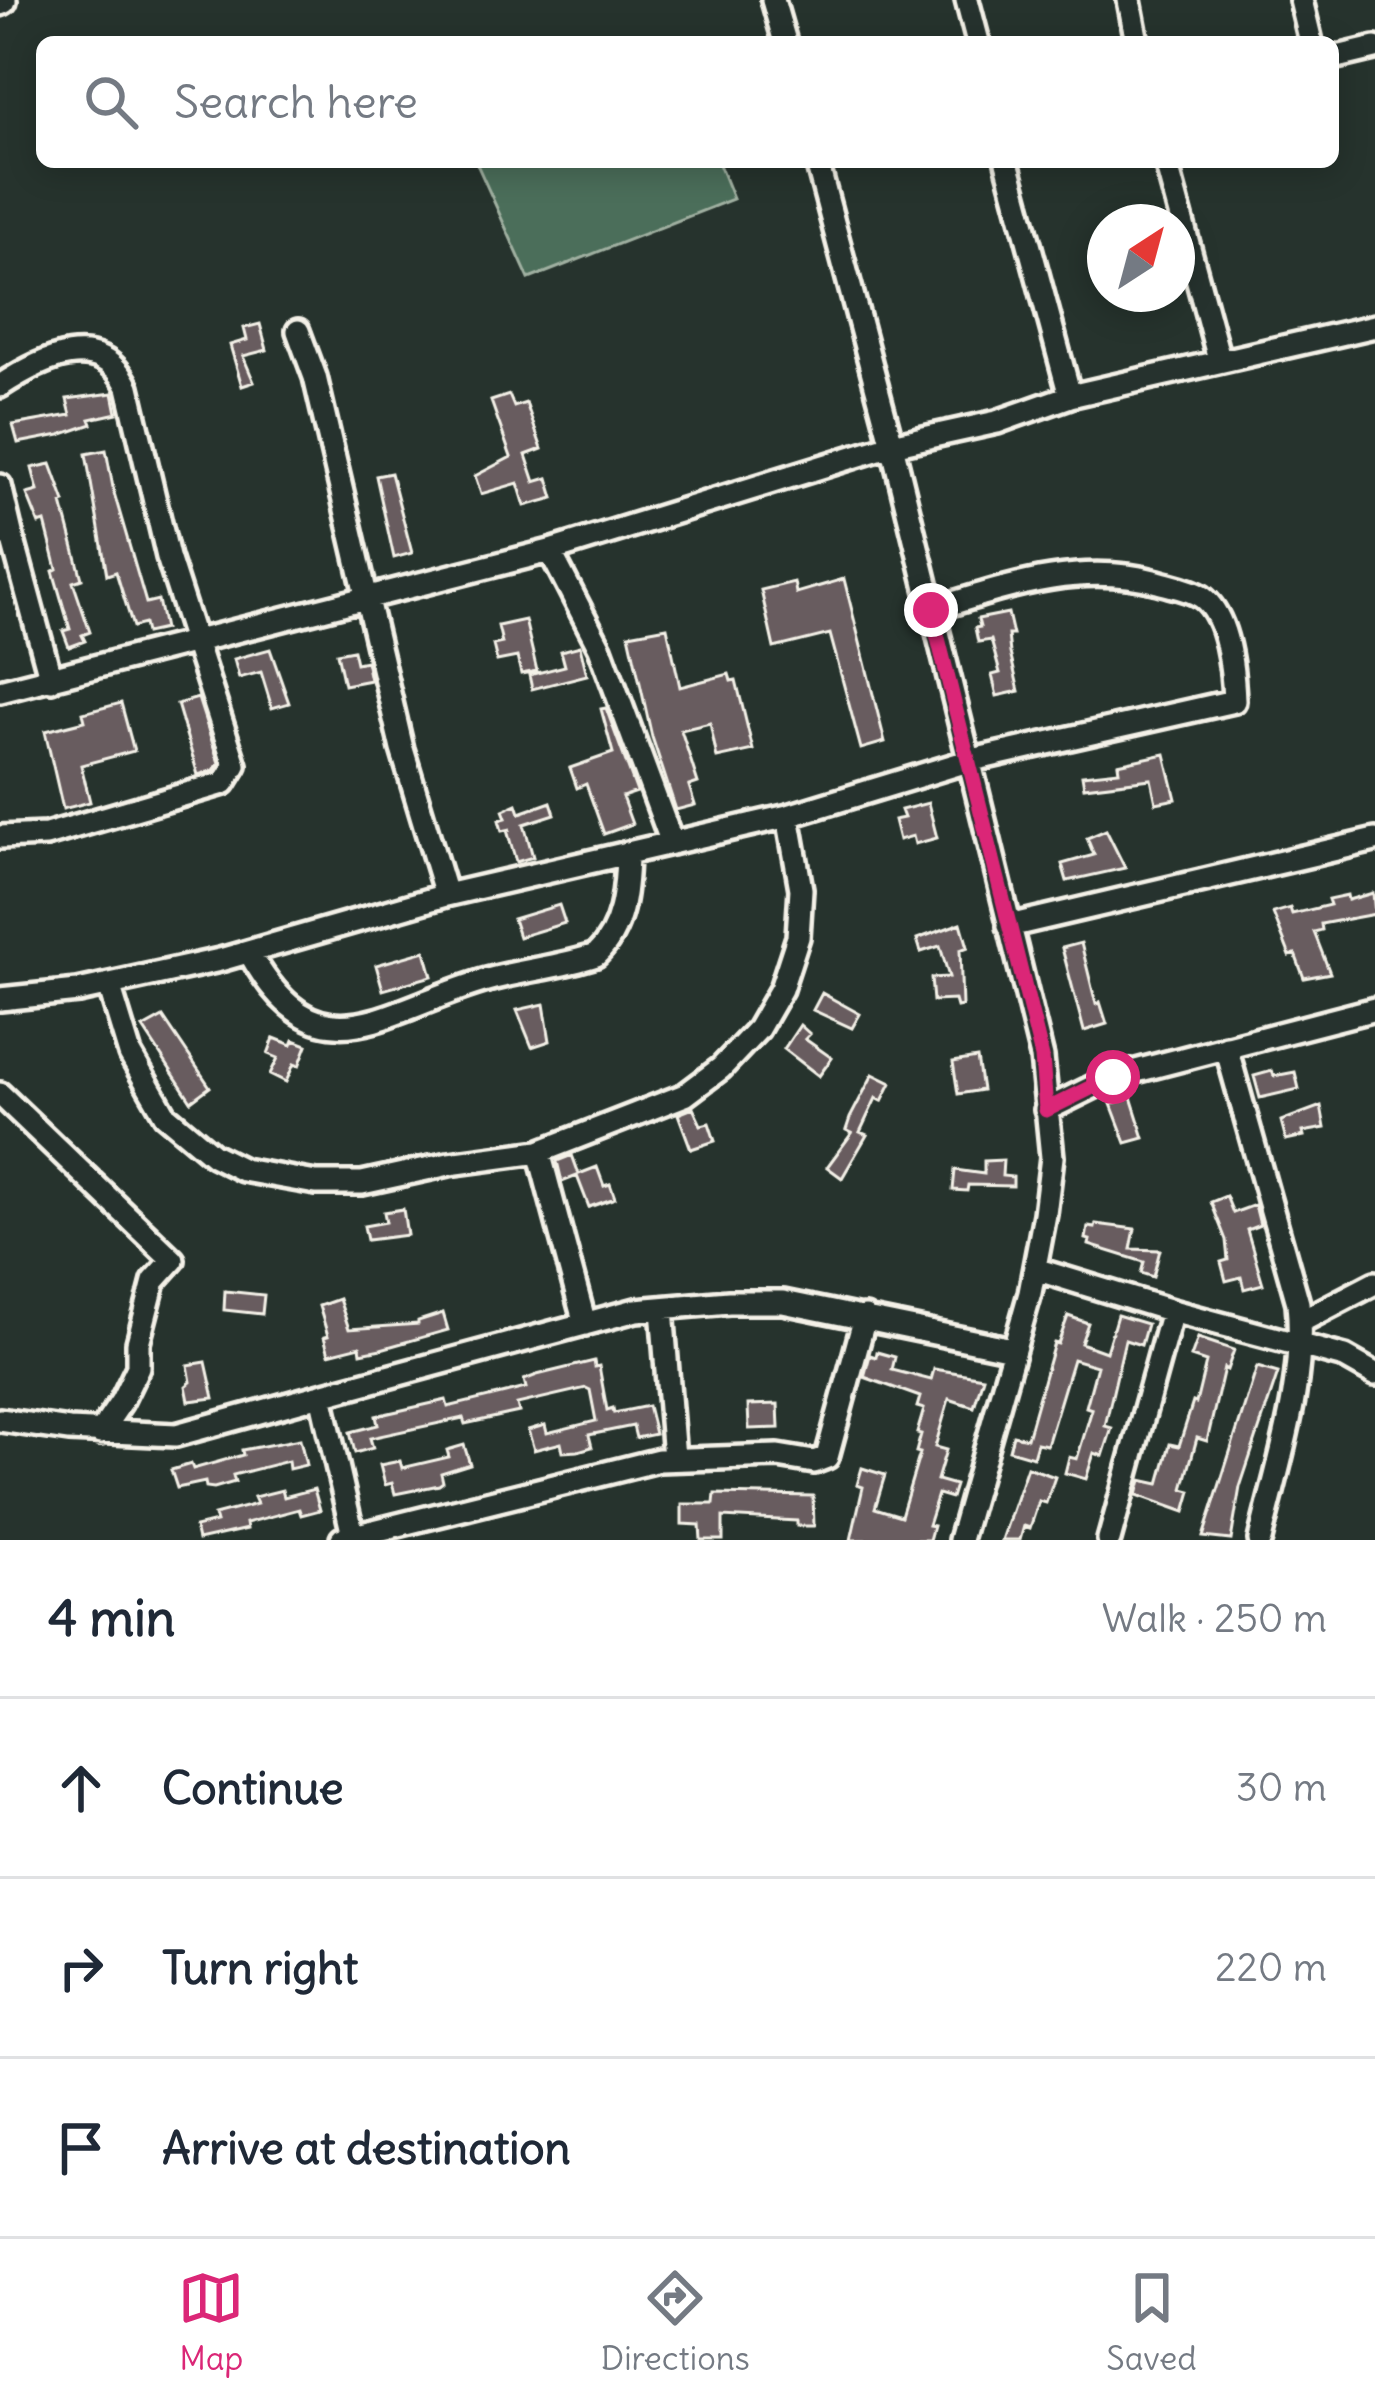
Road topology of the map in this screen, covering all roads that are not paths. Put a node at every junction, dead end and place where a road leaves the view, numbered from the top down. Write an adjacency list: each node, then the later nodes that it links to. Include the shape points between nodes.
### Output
1 (773, 0): 5 (street)
2 (968, 0): 6 (street)
3 (1129, 0): 7 (street)
4 (1301, 0): 8 (street)
5 (783, 36)
6 (977, 36)
7 (1137, 36)
8 (1310, 36)
9 (1375, 48): 10 (street)
10 (1339, 57)
11 (819, 168): 19 (street)
12 (1009, 168): 18 (street)
13 (1168, 168): 16 (street)
14 (1375, 326): 16 (street)
15 (298, 332): 23 (street)
16 (1220, 359): 18 (street)
17 (0, 386): 25 (street, via 36,363 69,356 93,353 119,369)
18 (1070, 396): 19 (street)
19 (892, 446): 22 (street); 24 (street)
20 (0, 486): 21 (street)
21 (5, 534): 26 (street)
22 (550, 551): 23 (street); 32 (street, via 600,648)
23 (366, 600): 25 (street); 34 (street)
24 (931, 610): 28 (street); 28 (street, via 1024,581 1106,575 1202,597 1222,629 1231,704)
25 (196, 643): 26 (street); 30 (street, via 235,765 224,783 46,835)
26 (51, 680): 27 (street)
27 (0, 691)
28 (968, 761): 29 (street); 35 (street)
29 (788, 816): 32 (street); 43 (street, via 802,889 798,937 758,1029 686,1095)
30 (0, 837)
31 (1375, 840): 35 (street)
32 (672, 843): 33 (street)
33 (627, 855): 34 (street); 36 (street, via 621,910 596,955 489,980 353,1026 323,1025 294,1010)
34 (446, 895): 36 (street)
35 (1009, 926): 42 (street, via 1042,1057)
36 (249, 952): 37 (street)
37 (109, 985): 38 (street); 43 (street, via 130,1054 165,1115 243,1170 362,1183)
38 (0, 999)
39 (1375, 1009): 40 (street)
40 (1226, 1047): 42 (street, via 1113,1077); 49 (street)
41 (0, 1094): 56 (street, via 173,1260 152,1287 138,1367)
42 (1046, 1110): 44 (street, via 1052,1157)
43 (539, 1153): 50 (street)
44 (1035, 1269): 47 (street); 52 (street)
45 (1375, 1283): 49 (street)
46 (662, 1309): 48 (street, via 783,1302); 50 (street); 57 (street)
47 (1172, 1311): 51 (street); 60 (street)
48 (865, 1317): 52 (street); 57 (street, via 827,1457)
49 (1300, 1322): 51 (street)
50 (585, 1324): 54 (street)
51 (1300, 1347): 53 (street); 61 (street)
52 (1012, 1349): 59 (street)
53 (1375, 1374)
54 (321, 1395): 56 (street, via 176,1435); 58 (street)
55 (0, 1420): 56 (street)
56 (100, 1433)
57 (674, 1458): 58 (street)
58 (349, 1539)
59 (960, 1540)
60 (1109, 1540)
61 (1260, 1540)

